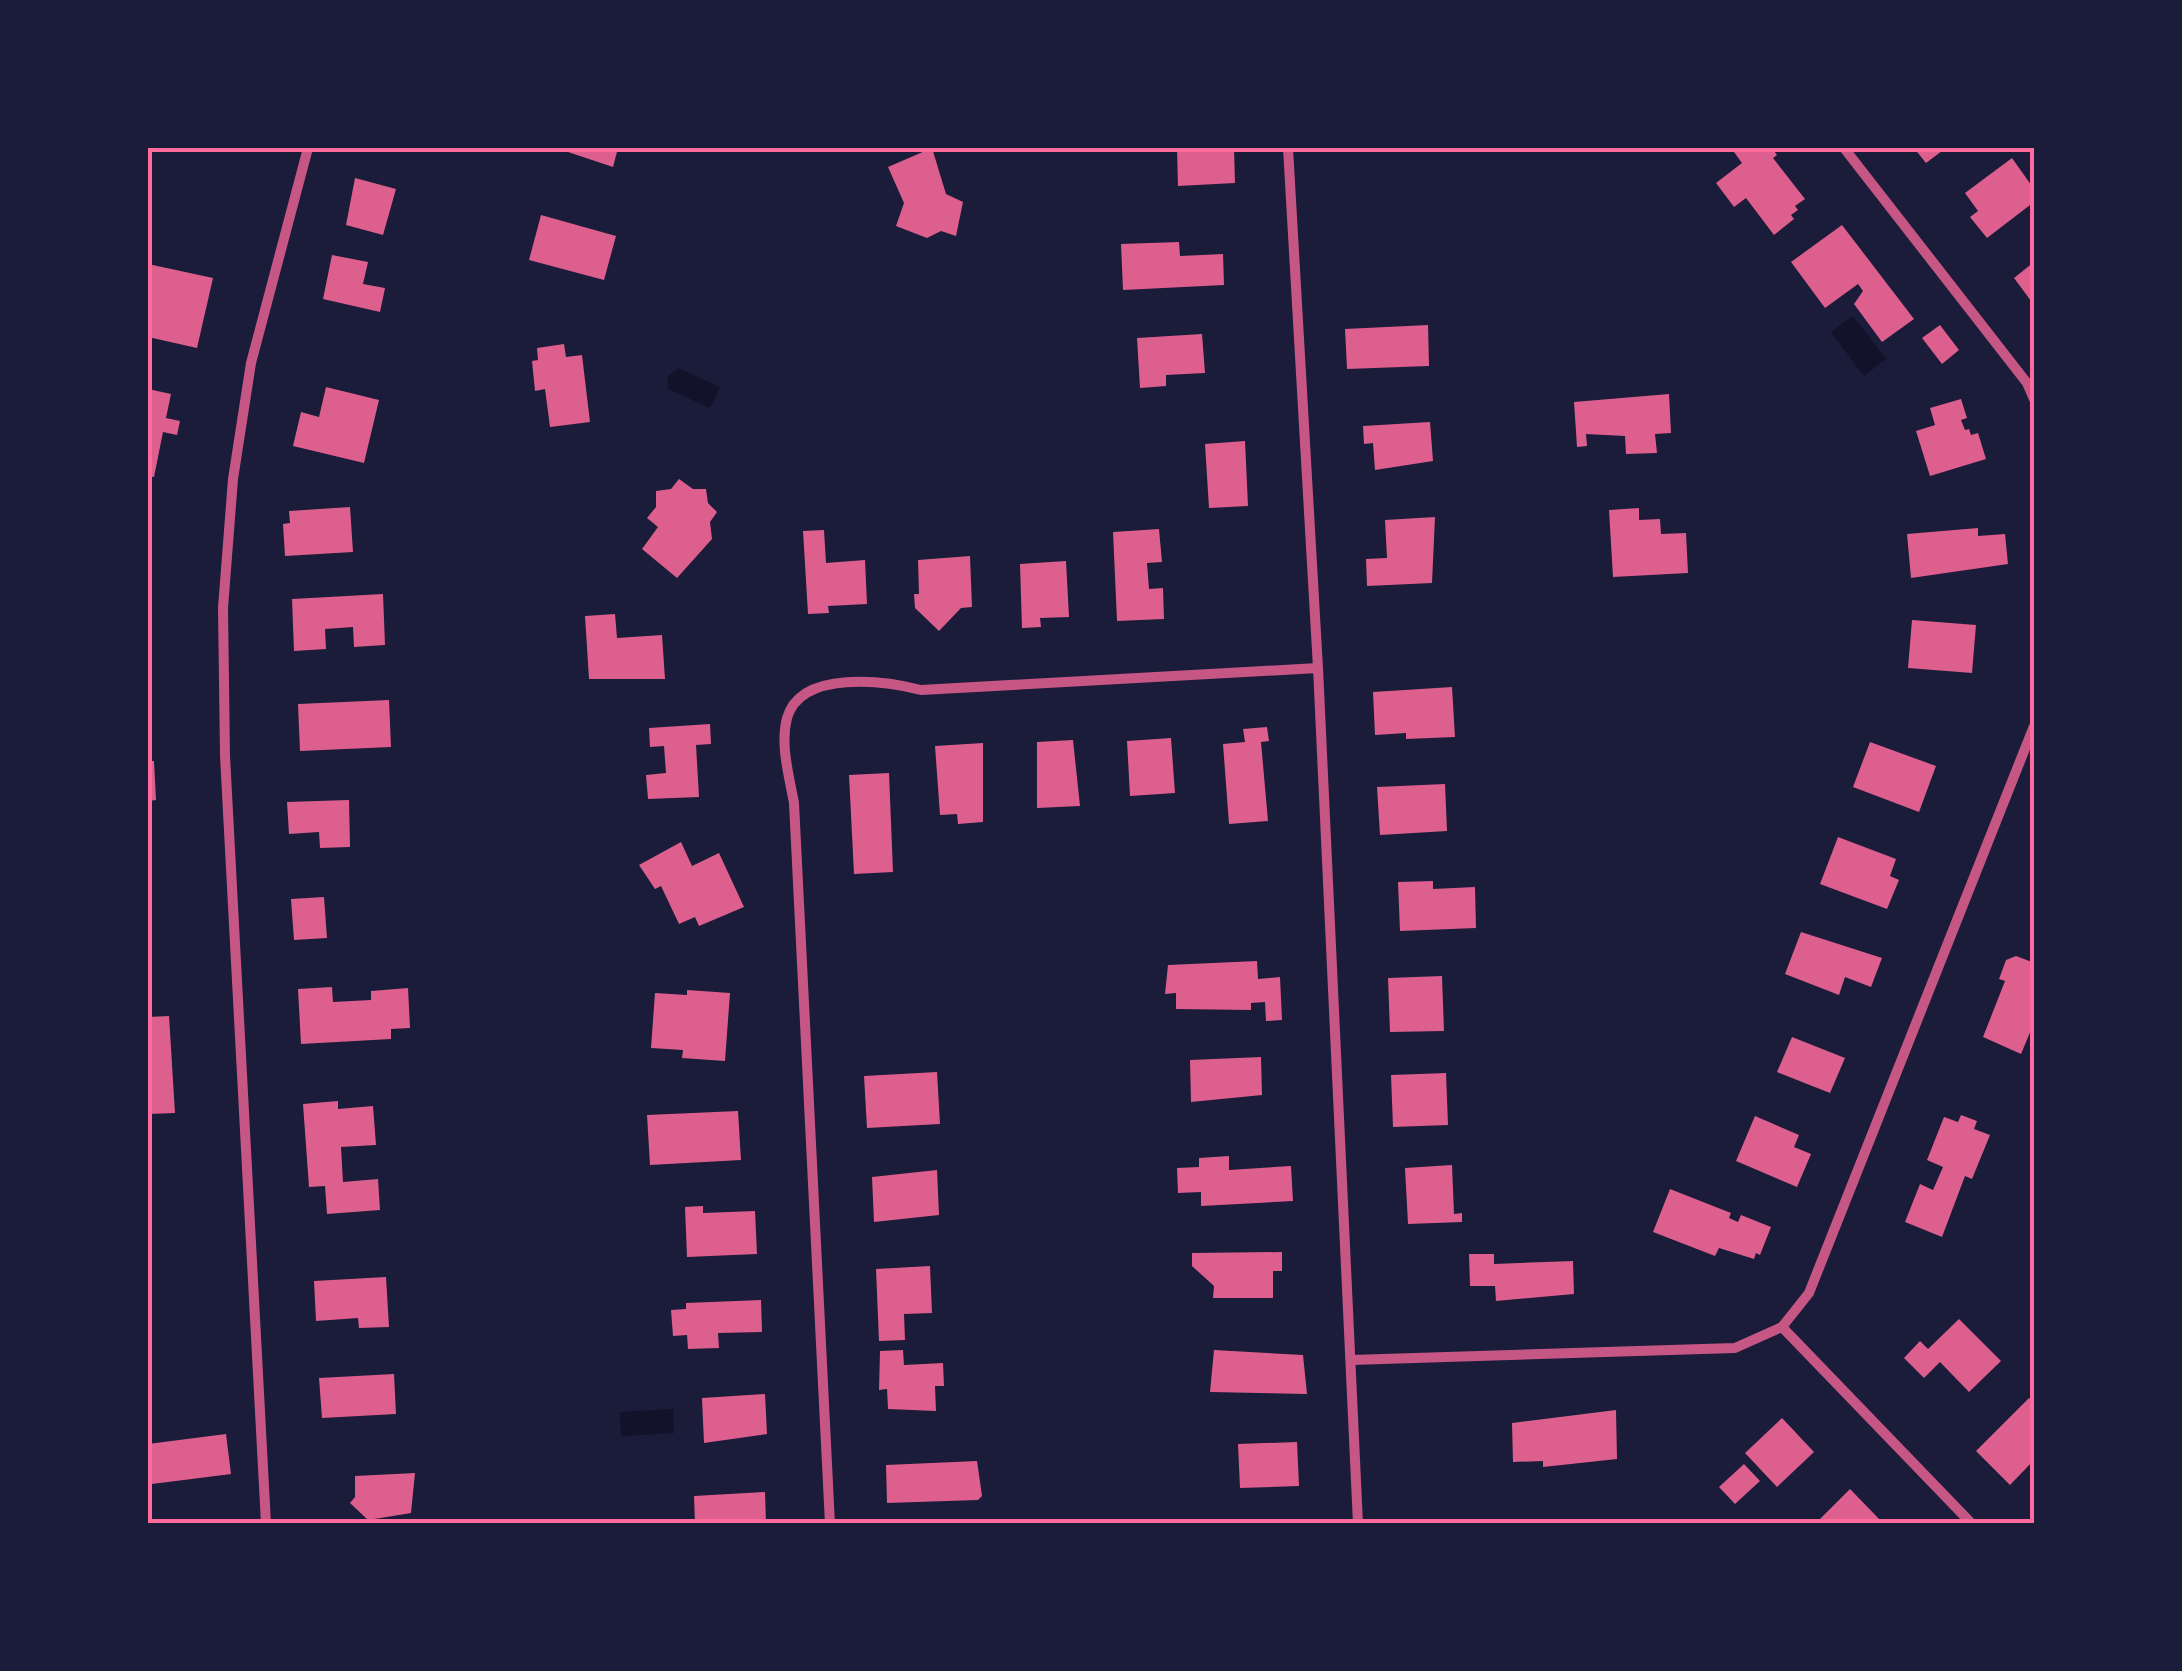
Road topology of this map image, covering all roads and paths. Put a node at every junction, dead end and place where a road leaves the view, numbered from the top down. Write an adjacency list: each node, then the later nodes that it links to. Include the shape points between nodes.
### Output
1 (308, 148): 9 (street, via 251,363 223,608)
2 (1288, 148): 5 (street)
3 (1844, 148): 4 (street)
4 (2034, 399)
5 (1318, 668): 8 (street); 10 (street, via 921,690 866,681 823,685 788,714 784,751 794,803)
6 (2034, 726): 7 (street, via 1809,1293)
7 (1782, 1327): 8 (street, via 1735,1348); 12 (street)
8 (1352, 1360): 11 (street)
9 (266, 1524)
10 (830, 1524)
11 (1358, 1524)
12 (1972, 1524)

